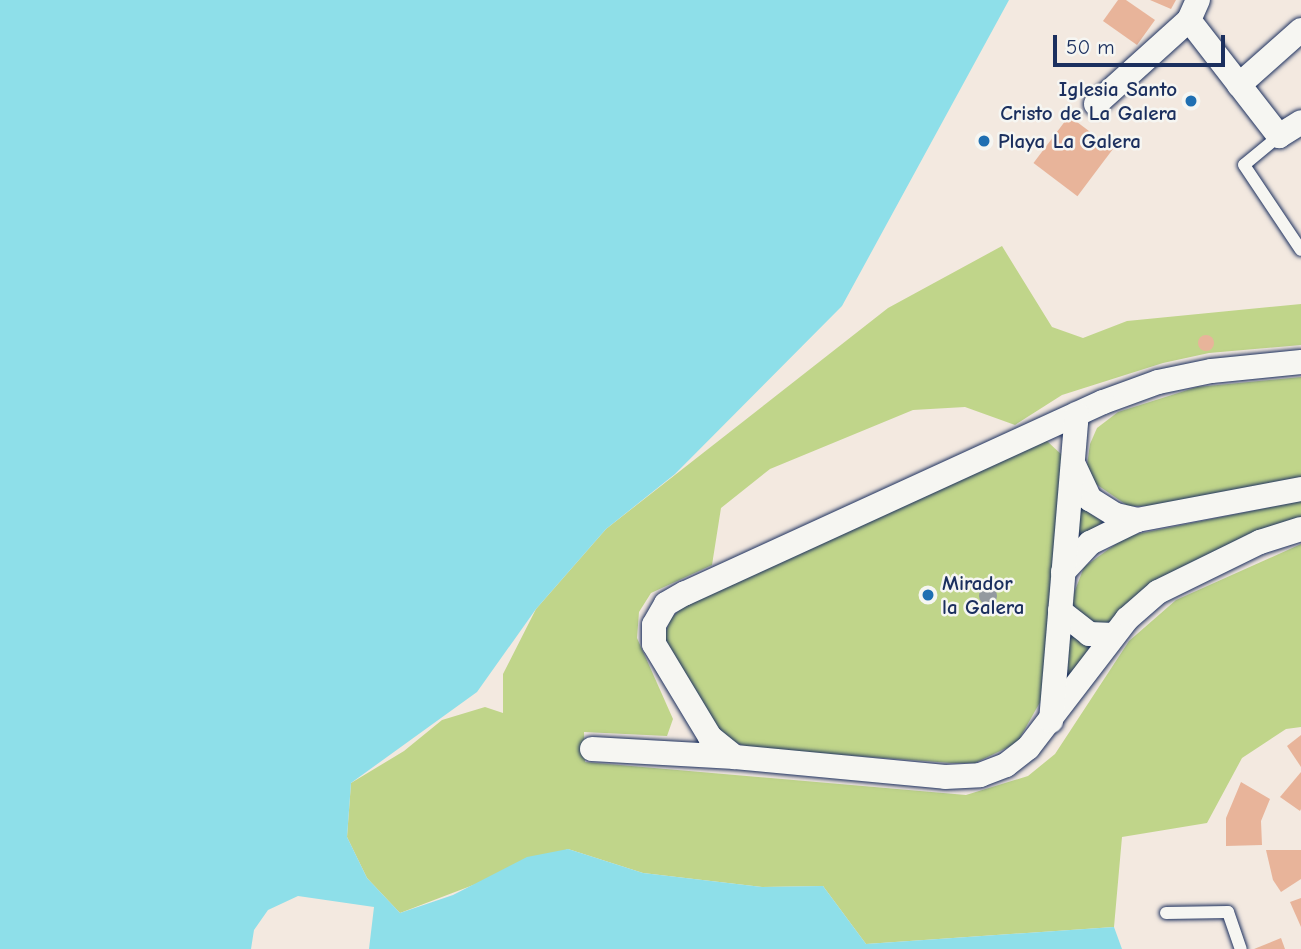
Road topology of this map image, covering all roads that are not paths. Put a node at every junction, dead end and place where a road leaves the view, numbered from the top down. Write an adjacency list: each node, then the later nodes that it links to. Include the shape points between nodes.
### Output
1 (1194, 10): 3 (street); 4 (street)
2 (1301, 30): 3 (street)
3 (1240, 85): 6 (street)
4 (1096, 104)
5 (1301, 122): 6 (street)
6 (1279, 136): 7 (lane, via 1244,165)
7 (1301, 250)
8 (1301, 362): 9 (street, via 1211,371 1158,382)
9 (1077, 414): 10 (street); 19 (street, via 666,604 654,625 653,644 709,737)
10 (1073, 459): 12 (street, via 1090,499 1116,515); 14 (street)
11 (1301, 489): 12 (street)
12 (1137, 520): 14 (street, via 1090,542)
13 (1301, 529): 16 (street, via 1260,542 1158,592)
14 (1063, 572): 15 (street)
15 (1060, 611): 16 (street, via 1089,634); 17 (street)
16 (1114, 635): 17 (street)
17 (1051, 721): 19 (street, via 1006,765 980,775 945,777)
18 (592, 749): 19 (street)
19 (735, 757)
20 (1166, 914): 21 (lane, via 1228,912)
21 (1241, 949)

